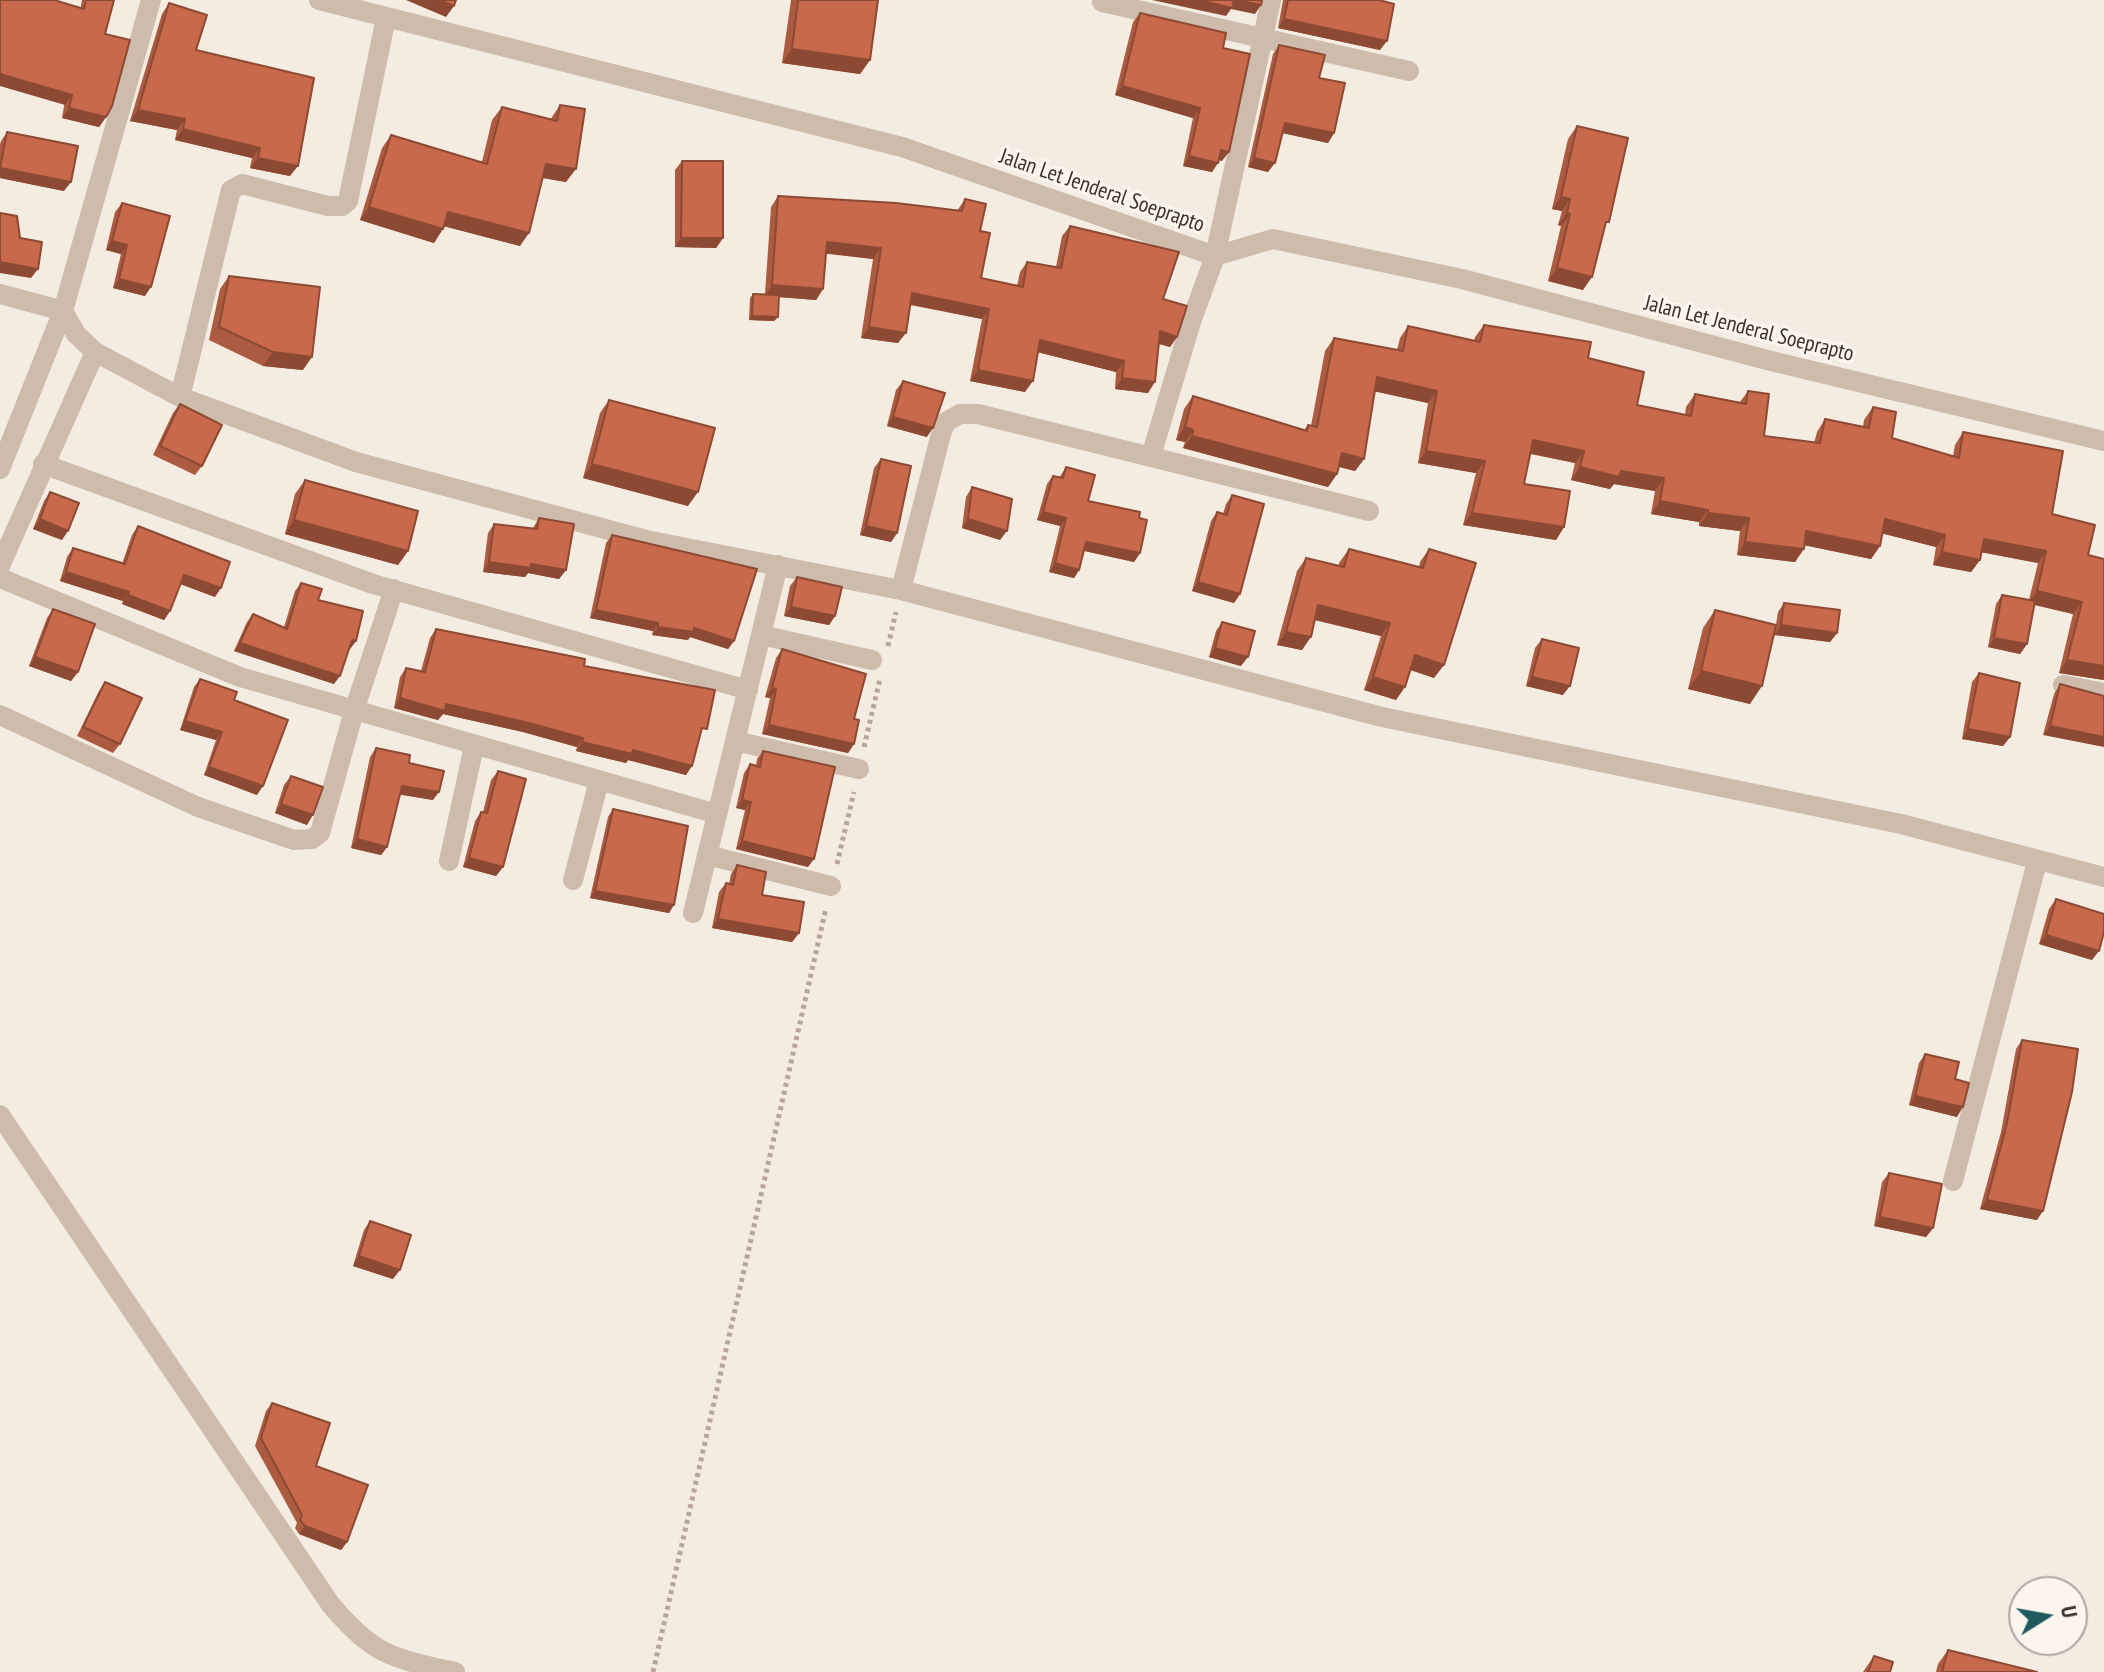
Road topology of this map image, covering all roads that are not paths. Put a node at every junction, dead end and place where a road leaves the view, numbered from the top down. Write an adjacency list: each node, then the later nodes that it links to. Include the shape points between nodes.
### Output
1 (151, 0): 10 (street)
2 (319, 0): 5 (street, Jalan Let Jenderal Soeprapto)
3 (1271, 0): 6 (street)
4 (1102, 2): 6 (street)
5 (386, 18): 8 (street, Jalan Let Jenderal Soeprapto, via 902,147); 12 (street, via 348,201 333,207 244,184 231,190)
6 (1263, 38): 7 (street); 8 (street)
7 (1409, 71)
8 (1215, 256): 13 (street, Jalan Let Jenderal Soeprapto, via 1273,239 1302,245 1462,279); 14 (street)
9 (0, 294): 10 (street)
10 (63, 311): 11 (street); 16 (street)
11 (95, 352): 12 (street); 15 (street)
12 (180, 397): 18 (street, via 356,462 646,540)
13 (2104, 441)
14 (1151, 456): 17 (street); 22 (street, via 978,414 952,417 941,434)
15 (43, 464): 19 (street); 21 (street)
16 (0, 469)
17 (1369, 511)
18 (778, 565): 22 (street); 23 (street)
19 (0, 566)
20 (0, 578): 28 (street, via 240,677)
21 (394, 589): 26 (street); 28 (street)
22 (901, 590): 37 (street, via 1382,717 1901,824)
23 (761, 635): 24 (street); 26 (street)
24 (881, 658)
25 (2063, 685): 27 (street)
26 (748, 690): 30 (street)
27 (2104, 693)
28 (354, 711): 29 (street, via 320,833 300,841 198,807); 31 (street)
29 (0, 715)
30 (735, 741): 32 (street); 34 (street)
31 (474, 746): 33 (street); 36 (street)
32 (859, 769)
33 (599, 781): 34 (street); 39 (street)
34 (717, 814): 35 (street)
35 (707, 855): 40 (street); 41 (street)
36 (449, 861)
37 (2037, 862): 38 (street); 43 (street)
38 (2104, 877)
39 (573, 880)
40 (831, 886)
41 (693, 913)
42 (0, 1115): 44 (street, via 331,1605 362,1640 383,1653)
43 (1953, 1181)
44 (455, 1672)

